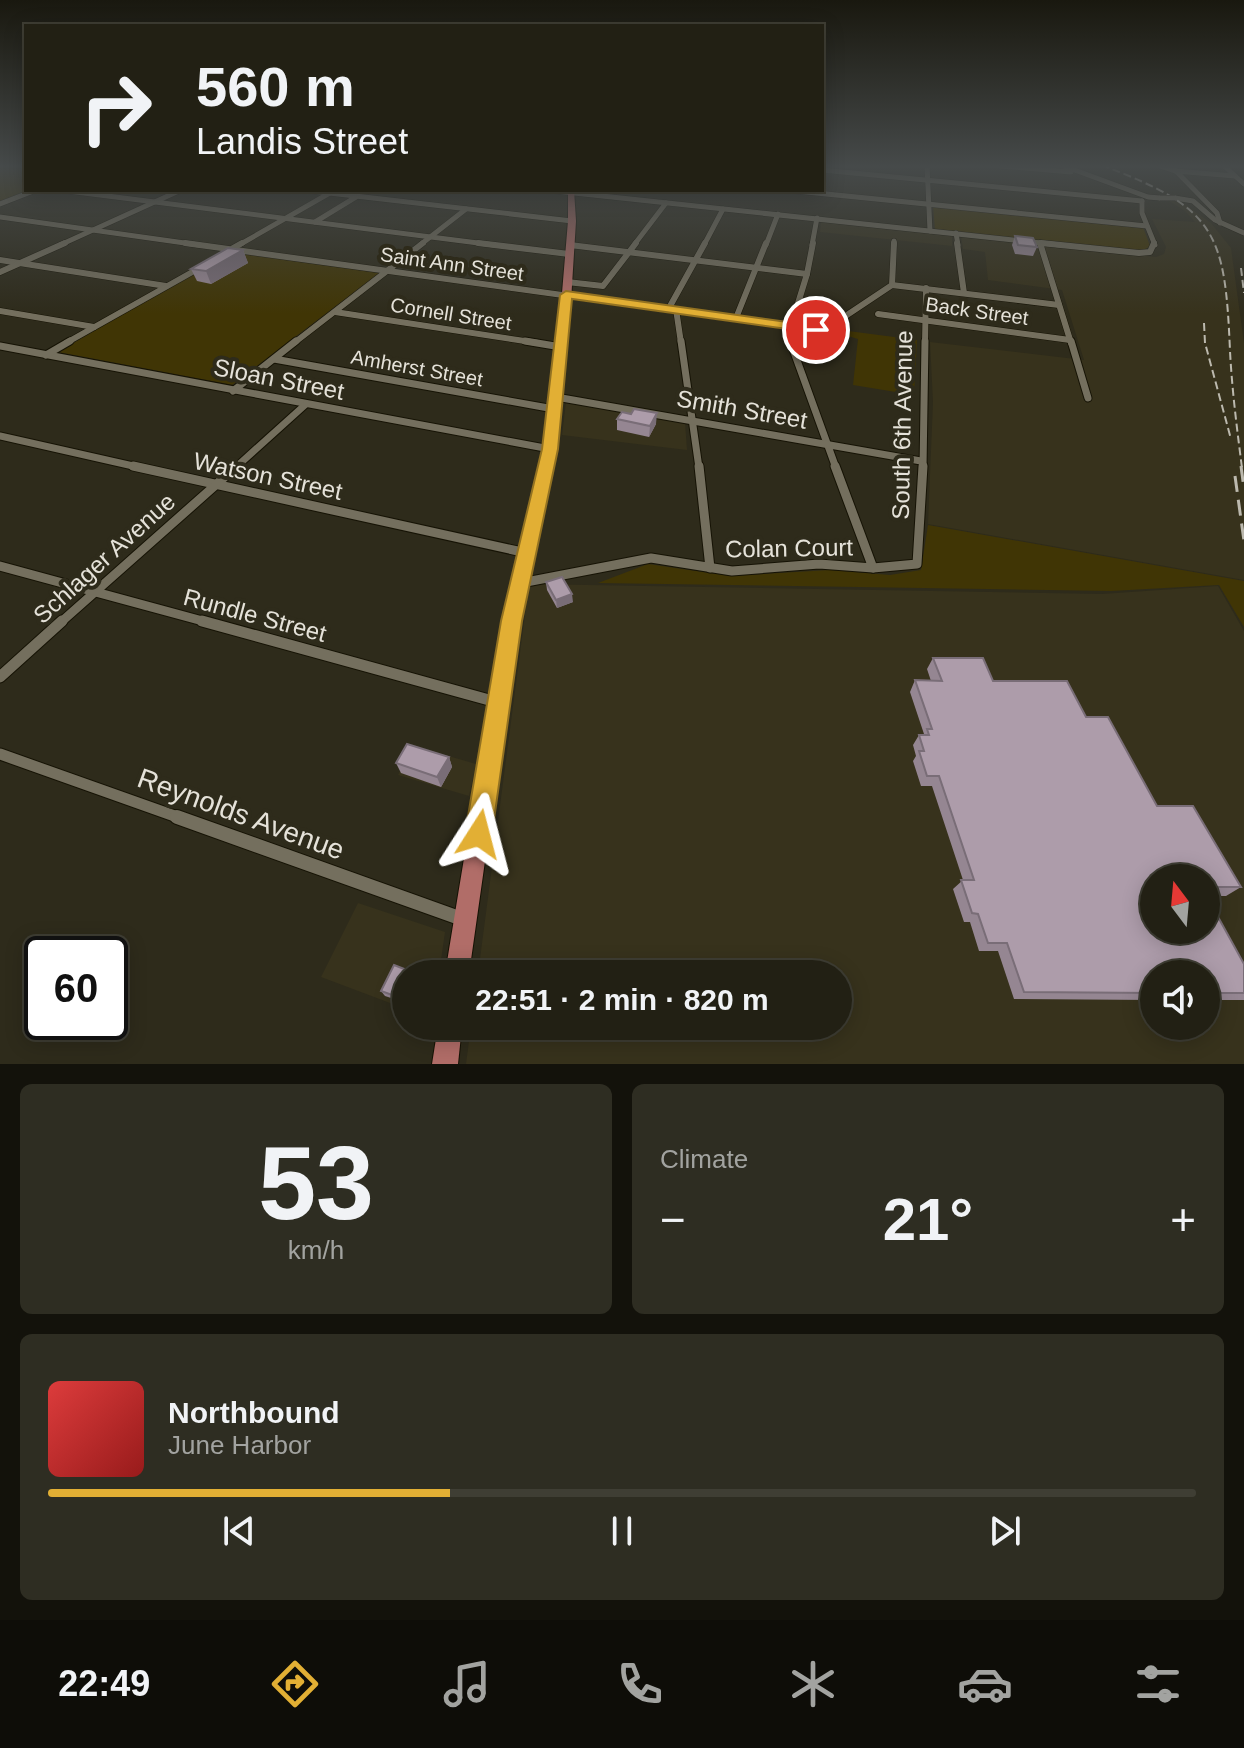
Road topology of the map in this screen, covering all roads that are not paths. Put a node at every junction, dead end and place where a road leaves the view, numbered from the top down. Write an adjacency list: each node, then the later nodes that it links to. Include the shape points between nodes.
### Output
1 (778, 214): 39 (street)
2 (126, 215): 24 (street)
3 (251, 215): 19 (street)
4 (292, 215): 19 (street)
5 (327, 215): 21 (street)
6 (459, 215): 28 (street)
7 (516, 215): 20 (street)
8 (572, 215): 20 (main road)
9 (658, 215): 33 (street)
10 (720, 215): 36 (street)
11 (784, 215): 18 (street)
12 (929, 215): 25 (street)
13 (1035, 215): 23 (street)
14 (1143, 215): 23 (street)
15 (1210, 215): 22 (street, bridge)
16 (1217, 215): 22 (street)
17 (0, 217): 24 (street, Saint Ann Street)
18 (817, 218): 25 (street); 42 (street)
19 (284, 219): 21 (street); 31 (street)
20 (572, 221): 32 (main road)
21 (315, 222): 28 (street)
22 (1220, 223): 27 (street)
23 (1147, 226): 30 (street, via 1155,245 1150,252)
24 (92, 230): 31 (street, Saint Ann Street); 38 (street)
25 (930, 231): 26 (street)
26 (956, 233): 30 (street); 47 (street)
27 (1244, 233)
28 (431, 236): 32 (street); 40 (street)
29 (894, 241): 43 (street)
30 (1040, 242): 48 (street)
31 (232, 249): 34 (street); 40 (street, Saint Ann Street)
32 (569, 249): 33 (street); 45 (main road)
33 (631, 252): 36 (street); 45 (street, via 603,286)
34 (221, 255)
35 (0, 260): 38 (street)
36 (695, 260): 39 (street); 49 (street)
37 (210, 261): 44 (street)
38 (19, 263): 41 (street); 44 (street)
39 (758, 268): 42 (street); 53 (street)
40 (387, 271): 45 (street, Saint Ann Street); 51 (street)
41 (0, 272)
42 (807, 274): 55 (street)
43 (892, 285): 46 (street); 55 (street, via 829,327)
44 (166, 286): 56 (street)
45 (567, 288): 49 (street); 58 (main road)
46 (926, 288): 47 (street); 54 (street, South 6th Avenue)
47 (964, 293): 48 (street)
48 (1059, 305): 57 (street)
49 (672, 309): 53 (street); 66 (street)
50 (0, 311): 56 (street)
51 (335, 312): 58 (street, Cornell Street); 61 (street)
52 (878, 314): 54 (street, Back Street)
53 (736, 318): 55 (street)
54 (925, 320): 57 (street, Back Street); 70 (street, South 6th Avenue)
55 (788, 326): 68 (street)
56 (94, 327): 60 (street)
57 (1070, 340): 63 (street)
58 (561, 347): 64 (main road)
59 (2, 348): 60 (street, Sloan Street)
60 (46, 355): 62 (street, Sloan Street)
61 (274, 359): 62 (street); 64 (street, Amherst Street)
62 (233, 391): 65 (street, Sloan Street)
63 (1088, 398)
64 (555, 403): 66 (street, Smith Street); 69 (main road)
65 (306, 404): 69 (street, Sloan Street); 71 (street, Schlager Avenue)
66 (692, 421): 68 (street, Smith Street); 75 (street)
67 (0, 436): 71 (street, Watson Street)
68 (826, 445): 70 (street, Smith Street); 76 (street)
69 (550, 449): 72 (main road)
70 (921, 461): 73 (street, South 6th Avenue)
71 (216, 485): 72 (street, Watson Street); 78 (street, Schlager Avenue)
72 (527, 553): 77 (main road)
73 (917, 564): 76 (street, Colan Court)
74 (0, 566): 78 (street, Rundle Street)
75 (710, 568): 76 (street, Colan Court); 77 (street, Colan Court, via 651,558)
76 (873, 568)
77 (521, 583): 80 (main road)
78 (95, 591): 79 (street, Schlager Avenue); 80 (street, Rundle Street)
79 (0, 677)
80 (500, 703): 82 (main road)
81 (0, 754): 82 (street, Reynolds Avenue)
82 (465, 920): 83 (main road)
83 (459, 960)
84 (448, 1040): 85 (main road)
85 (445, 1064)

